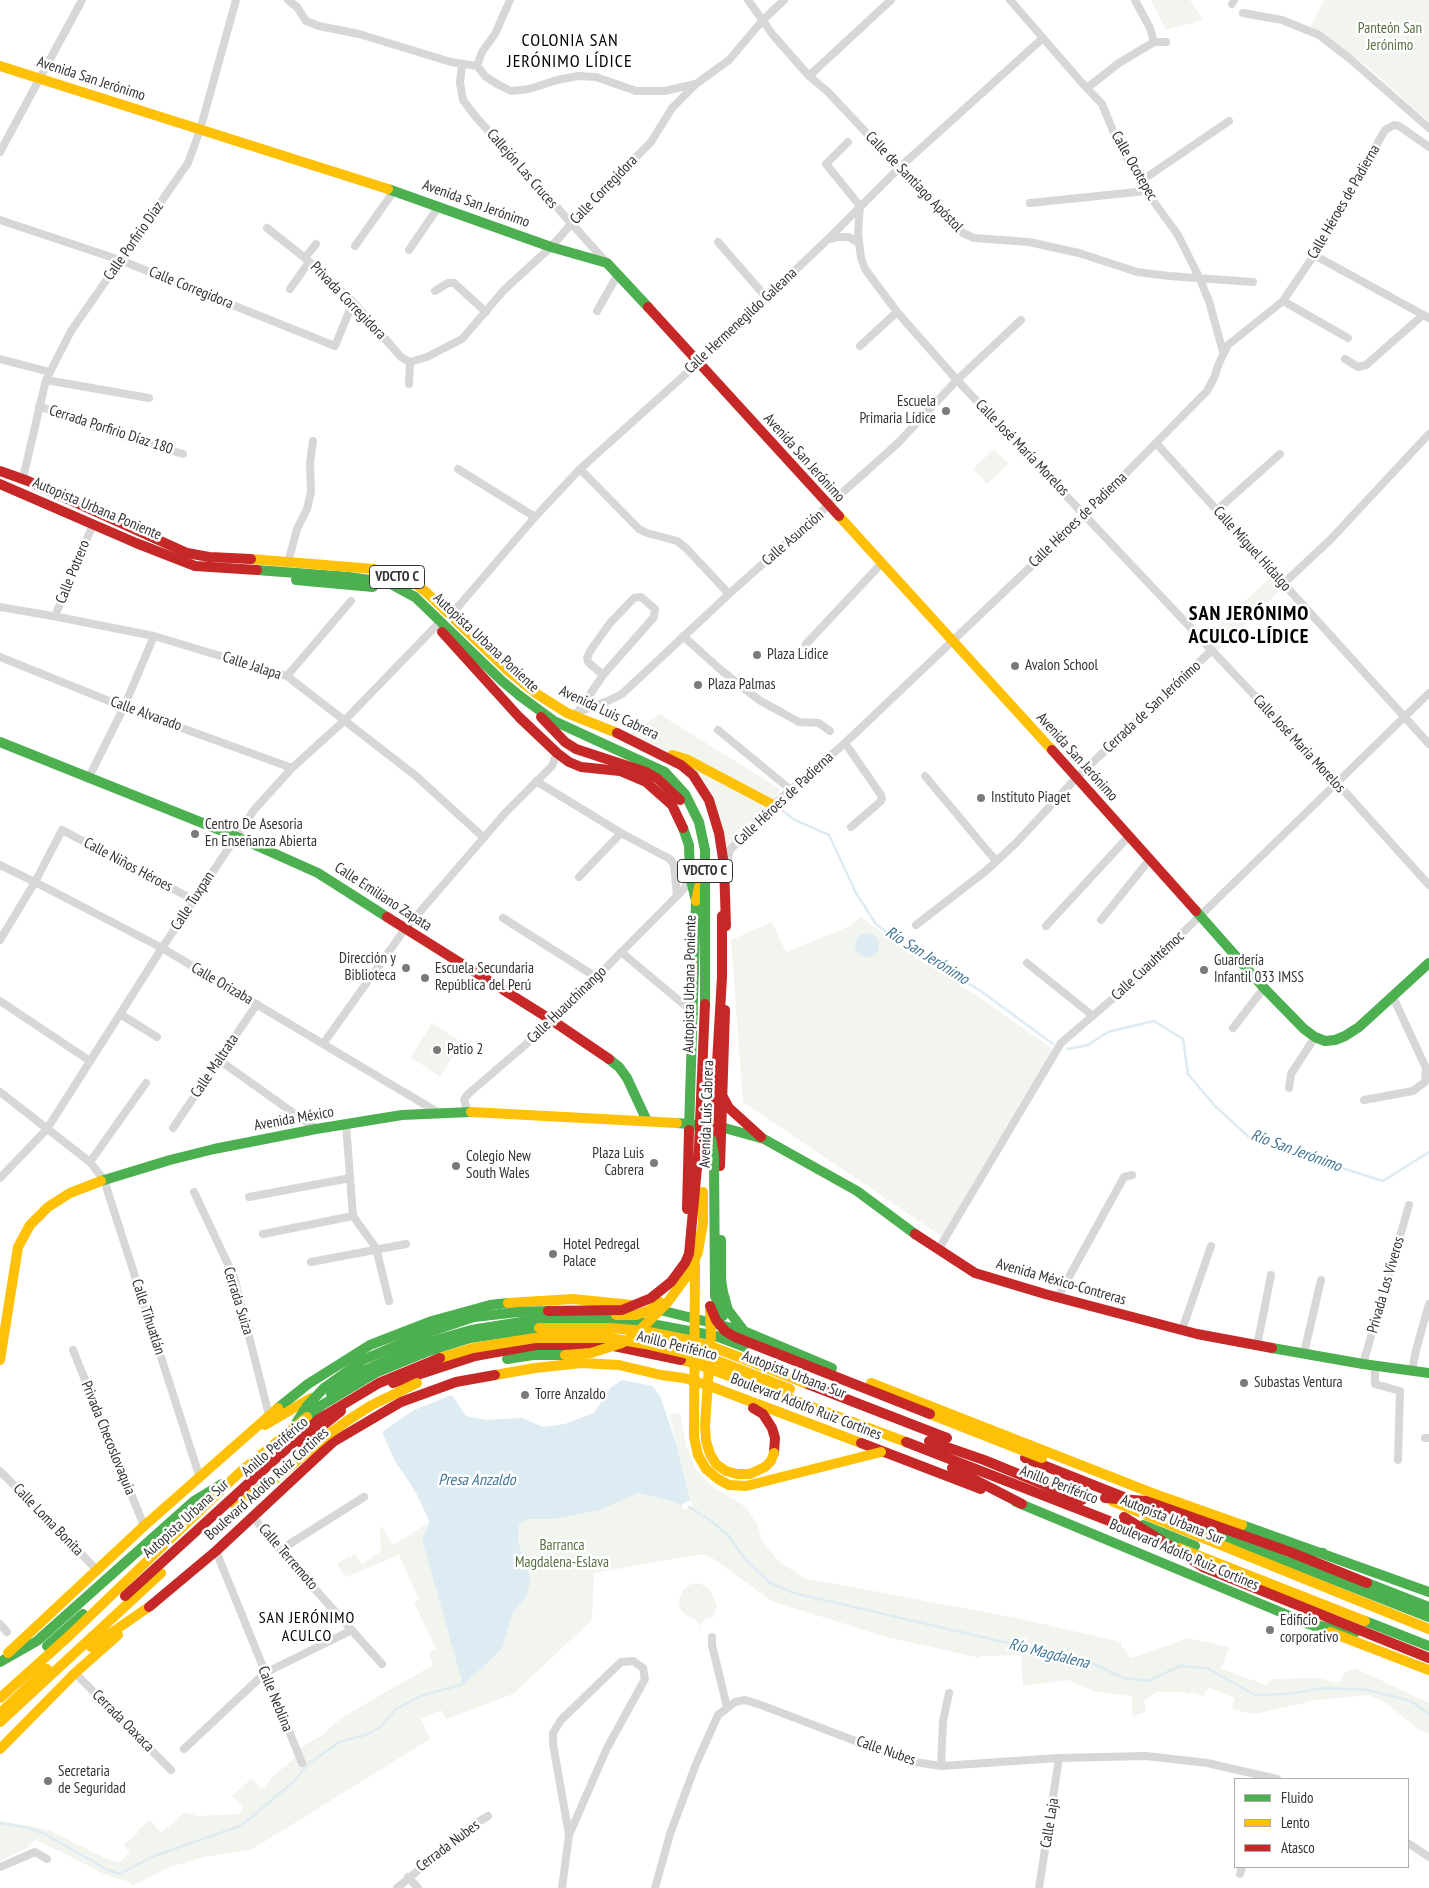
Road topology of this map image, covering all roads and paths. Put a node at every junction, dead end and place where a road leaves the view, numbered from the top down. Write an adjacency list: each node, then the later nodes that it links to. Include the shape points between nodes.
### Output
1 (82, 0): 19 (street)
2 (236, 0): 24 (street, Calle Porfirio Díaz)
3 (288, 0): 15 (street, via 306,21 319,26 359,34)
4 (510, 0): 17 (street)
5 (748, 0): 11 (street, Calle de Santiago Apóstol)
6 (784, 0): 11 (street, Calle Corregidora)
7 (891, 0): 18 (street)
8 (1010, 0): 12 (street, Calle Ocotepec)
9 (1135, 0): 13 (street)
10 (1243, 13): 23 (street, via 1282,20 1319,35)
11 (762, 21): 18 (street, Calle de Santiago Apóstol); 20 (street, Calle Corregidora, via 729,60)
12 (1042, 38): 21 (street, Calle Ocotepec); 28 (street, Calle Hermenegildo Galeana)
13 (1154, 42): 14 (street); 21 (street)
14 (1166, 42)
15 (462, 64): 17 (street); 36 (street, Callejón Las Cruces, via 460,84 463,100)
16 (0, 66): 19 (main road, Avenida San Jerónimo)
17 (477, 66): 20 (street, via 486,77 512,91 578,76 596,77 636,91 665,91)
18 (809, 76): 28 (street, Calle de Santiago Apóstol)
19 (39, 78): 24 (main road, Avenida San Jerónimo); 27 (street)
20 (696, 84): 36 (street, Calle Corregidora, via 672,108 651,142)
21 (1087, 88): 29 (street, Calle Ocotepec, via 1102,104 1118,143)
22 (1229, 121): 29 (street)
23 (1429, 128)
24 (200, 130): 30 (main road, Avenida San Jerónimo); 46 (street, Calle Porfirio Díaz, via 188,163)
25 (848, 142): 34 (street, via 826,164)
26 (1429, 147): 45 (street, Calle Héroes de Padierna, via 1399,126 1386,130)
27 (0, 152)
28 (900, 167): 34 (street, Calle Hermenegildo Galeana); 50 (street, Calle de Santiago Apóstol, via 963,234 974,238 1029,242 1079,253 1137,272)
29 (1141, 181): 31 (street, Calle Ocotepec)
30 (394, 191): 33 (main road, Avenida San Jerónimo); 42 (street)
31 (1146, 191): 32 (street); 50 (street, Calle Ocotepec, via 1178,235)
32 (1030, 203)
33 (439, 206): 43 (main road, Avenida San Jerónimo); 44 (street)
34 (860, 206): 38 (street, Calle Hermenegildo Galeana); 40 (street, Calle José María Morelos)
35 (0, 220): 46 (street, Calle Corregidora)
36 (571, 225): 43 (street, Calle Corregidora); 48 (street, Callejón Las Cruces)
37 (266, 228): 47 (street, Privada Corregidora)
38 (827, 240): 40 (street, via 849,237); 54 (street, Calle Hermenegildo Galeana)
39 (718, 242): 54 (street)
40 (858, 242): 59 (street, Calle José María Morelos, via 865,269)
41 (316, 244): 47 (street)
42 (355, 246)
43 (551, 247): 48 (main road, Avenida San Jerónimo); 58 (street, Calle Corregidora, via 504,290)
44 (409, 250)
45 (1314, 256): 56 (street, Calle Héroes de Padierna); 60 (street)
46 (120, 260): 55 (street, Calle Corregidora, via 335,346); 69 (street, Calle Porfirio Díaz, via 71,331)
47 (307, 260): 52 (street); 55 (street, Privada Corregidora)
48 (607, 263): 49 (main road, Avenida San Jerónimo)
49 (618, 274): 57 (street); 68 (main road, Avenida San Jerónimo)
50 (1199, 277): 51 (street, Calle de Santiago Apóstol); 64 (street, Calle Ocotepec)
51 (1253, 282)
52 (290, 289)
53 (435, 291): 58 (street, via 454,283)
54 (766, 297): 68 (street, Calle Hermenegildo Galeana)
55 (353, 302): 67 (street, Privada Corregidora, via 401,357)
56 (1283, 302): 62 (street); 64 (street, Calle Héroes de Padierna, via 1234,339)
57 (597, 311)
58 (486, 312): 67 (street, Calle Corregidora, via 462,339)
59 (897, 312): 63 (street); 71 (street, Calle José María Morelos)
60 (1426, 316): 66 (street, via 1366,365 1358,367)
61 (1021, 320): 71 (street, Calle Asunción)
62 (1348, 338)
63 (860, 346)
64 (1223, 352): 77 (street, Calle Héroes de Padierna, via 1206,391)
65 (0, 359): 69 (street)
66 (1345, 359)
67 (410, 362): 72 (street)
68 (698, 363): 81 (street, Calle Hermenegildo Galeana); 85 (main road, Avenida San Jerónimo)
69 (50, 372): 70 (street, Calle Porfirio Díaz)
70 (46, 380): 73 (street); 74 (street, Calle Porfirio Díaz)
71 (958, 380): 85 (street, Calle Asunción, via 898,443); 87 (street, Calle José María Morelos)
72 (409, 384)
73 (149, 398)
74 (39, 406): 78 (street, Cerrada Porfirio Díaz 180, via 87,425); 83 (street, Calle Porfirio Díaz)
75 (1429, 434): 92 (street, via 1332,539)
76 (313, 441): 90 (street, via 311,492)
77 (1156, 443): 86 (street, Calle Miguel Hidalgo); 87 (street, Calle Héroes de Padierna)
78 (183, 454)
79 (1280, 454): 86 (street)
80 (458, 469): 88 (street)
81 (580, 469): 88 (street, Calle Hermenegildo Galeana); 93 (street, via 639,529 677,541)
82 (0, 471): 83 (main road, Avenida Luis Cabrera); 185 (main road, Autopista Urbana Poniente / VDCTO C, bridge, via 187,553 374,569 393,575 420,591 537,701 564,718 671,766 690,787 705,813 713,857 714,977)
83 (23, 478): 90 (main road, Avenida Luis Cabrera, via 188,552)
84 (0, 485): 89 (main road, Avenida Luis Cabrera); 109 (main road, Autopista Urbana Poniente / VDCTO C, bridge, via 195,566 389,583 414,597)
85 (828, 507): 91 (main road, Avenida San Jerónimo); 93 (street, Calle Asunción)
86 (1217, 510): 92 (street, Calle Miguel Hidalgo)
87 (1085, 515): 101 (street, Calle Héroes de Padierna); 103 (street, Calle José María Morelos)
88 (535, 517): 96 (street, Calle Hermenegildo Galeana)
89 (91, 529): 97 (street, Calle Potrero); 98 (main road, Avenida Luis Cabrera, via 194,570 385,588 410,601)
90 (289, 559): 96 (main road, Avenida Luis Cabrera, via 358,565 397,573 426,592)
91 (881, 564): 101 (main road, Avenida San Jerónimo); 102 (street)
92 (1283, 584): 112 (street, Calle Miguel Hidalgo)
93 (729, 594): 100 (street, Calle Asunción)
94 (351, 601): 105 (street)
95 (0, 608): 97 (street, Calle Jalapa)
96 (451, 615): 108 (main road, Avenida Luis Cabrera, via 506,669)
97 (55, 616): 99 (street, Calle Jalapa)
98 (436, 626): 113 (main road, Avenida Luis Cabrera); 114 (street, Calle Tuxpan)
99 (154, 636): 105 (street, Calle Jalapa); 110 (street)
100 (683, 636): 111 (street, Calle Asunción, via 622,694); 116 (street, via 758,700 799,722 819,723)
101 (951, 642): 118 (street, Calle Héroes de Padierna); 125 (main road, Avenida San Jerónimo)
102 (806, 644)
103 (1211, 651): 125 (street, Cerrada de San Jerónimo); 128 (street, Calle José María Morelos)
104 (0, 657): 110 (street, Calle Alvarado)
105 (286, 676): 114 (street, Calle Jalapa)
106 (602, 676): 106 (street, via 654,617 655,609 641,597 628,604 590,651 588,662); 111 (street)
107 (1429, 693): 112 (street, Calle Cuauhtémoc)
108 (537, 694): 111 (main road, Avenida Luis Cabrera); 113 (main road, via 524,702)
109 (531, 705): 146 (main road, bridge, via 564,742 646,772 673,792 684,805 696,836); 230 (main road, Autopista Urbana Poniente / VDCTO C, bridge, via 576,732 666,772 685,794 700,822 705,850 705,1023 699,1146 690,1245 685,1263 671,1282 651,1298 622,1310 518,1312 474,1318 423,1334 363,1360 324,1388 306,1406)
110 (124, 707): 123 (street, Calle Alvarado); 126 (street)
111 (575, 713): 120 (main road, Avenida Luis Cabrera)
112 (1404, 716): 119 (street, Calle Miguel Hidalgo); 128 (street, Calle Cuauhtémoc)
113 (519, 717): 121 (main road, Avenida Luis Cabrera)
114 (345, 720): 123 (street, Calle Tuxpan); 136 (street, Calle Jalapa, via 416,776)
115 (718, 730): 129 (street)
116 (830, 732)
117 (0, 742): 126 (main road, Calle Emiliano Zapata)
118 (845, 743): 129 (street, Calle Héroes de Padierna); 132 (street, via 882,799)
119 (1429, 744)
120 (649, 748): 130 (main road, via 686,759); 131 (main road, Avenida Luis Cabrera, via 693,775)
121 (558, 753): 122 (main road, Avenida Luis Cabrera); 127 (street, via 552,766)
122 (569, 762): 141 (main road, Avenida Luis Cabrera, via 620,771 660,792 672,804 687,837); 146 (main road, Avenida Luis Cabrera, via 620,758 655,771 672,785 691,811 699,836 702,855)
123 (292, 768): 134 (street, Calle Tuxpan)
124 (925, 776): 138 (street)
125 (1077, 778): 135 (main road, Avenida San Jerónimo); 138 (street, Cerrada de San Jerónimo)
126 (88, 779): 134 (main road, Calle Emiliano Zapata)
127 (536, 781): 133 (street); 136 (street)
128 (1336, 783): 144 (street, Calle José María Morelos); 148 (street, Calle Cuauhtémoc)
129 (791, 790): 130 (street, Calle Héroes de Padierna)
130 (773, 805): 140 (street, Calle Héroes de Padierna, via 730,850)
131 (712, 810): 140 (main road, Avenida Luis Cabrera, via 719,833); 214 (main road, bridge, via 720,865 722,977 708,1232)
132 (850, 827)
133 (621, 832): 142 (street); 145 (street, via 670,859 674,865)
134 (235, 836): 147 (street, Calle Tuxpan); 153 (main road, Calle Emiliano Zapata, via 318,873)
135 (1129, 836): 137 (main road, Avenida San Jerónimo); 152 (street)
136 (483, 837): 153 (street)
137 (1150, 859): 148 (main road, Avenida San Jerónimo); 150 (street)
138 (996, 861): 151 (street, Cerrada de San Jerónimo)
139 (0, 865): 143 (street, Calle Orizaba)
140 (724, 872): 173 (main road, Avenida Luis Cabrera)
141 (690, 876): 145 (street, Calle Huauchinango); 146 (main road, Avenida Luis Cabrera)
142 (579, 877)
143 (35, 882): 147 (street, Calle Niños Héroes, via 62,830); 154 (street); 155 (street, Calle Orizaba)
144 (1429, 885)
145 (676, 896): 156 (street, Calle Huauchinango)
146 (699, 896): 164 (main road, Avenida Luis Cabrera); 206 (main road, Avenida Luis Cabrera, bridge, via 700,1023)
147 (194, 900): 155 (street, Calle Tuxpan)
148 (1202, 916): 160 (main road, Avenida San Jerónimo); 166 (street, Calle Cuauhtémoc)
149 (503, 918): 159 (street)
150 (1102, 920)
151 (916, 925)
152 (1046, 926)
153 (405, 929): 167 (main road, Calle Emiliano Zapata); 171 (street)
154 (0, 940)
155 (162, 948): 163 (street, Calle Orizaba); 165 (street, Calle Tuxpan)
156 (621, 952): 159 (street, Calle Huauchinango); 164 (street)
157 (1027, 963): 166 (street)
158 (1429, 963): 161 (main road)
159 (596, 977): 167 (street, Calle Huauchinango)
160 (1264, 988): 168 (street); 170 (main road, Avenida San Jerónimo)
161 (1393, 996): 170 (main road, via 1345,1036 1335,1040); 180 (street, via 1426,1068 1425,1082 1413,1091)
162 (0, 1001): 175 (street)
163 (257, 1004): 171 (street, Calle Orizaba); 174 (street, Calle Maltrata)
164 (694, 1013): 172 (main road, Avenida Luis Cabrera)
165 (120, 1014): 169 (street); 175 (street, Calle Tuxpan)
166 (1093, 1016): 205 (street, Calle Cuauhtémoc, via 1061,1043)
167 (553, 1021): 182 (street, Calle Huauchinango, via 467,1094 464,1100); 183 (main road, Calle Emiliano Zapata, via 619,1068)
168 (1233, 1028)
169 (157, 1037)
170 (1315, 1037): 177 (street, via 1291,1074)
171 (323, 1044): 181 (street, Calle Orizaba)
172 (692, 1052): 173 (main road, via 702,1066 716,1066); 186 (main road, Avenida Luis Cabrera)
173 (724, 1058): 179 (main road, Avenida Luis Cabrera)
174 (219, 1060): 187 (street, Calle Maltrata); 190 (street)
175 (90, 1061): 189 (street, Calle Tuxpan)
176 (146, 1083): 192 (street)
177 (1289, 1088)
178 (0, 1092): 189 (street, Calle Tihuatlán)
179 (722, 1092): 188 (main road, Avenida Luis Cabrera); 191 (main road, via 728,1108)
180 (1364, 1100)
181 (440, 1112): 182 (main road, Avenida México); 184 (main road, Avenida México)
182 (468, 1112): 183 (main road, Avenida México)
183 (647, 1121): 186 (main road, Avenida México)
184 (346, 1124): 190 (main road, Avenida México); 195 (street)
185 (709, 1124): 227 (main road, bridge, via 714,1156 714,1281 719,1308 734,1333 753,1351 782,1365); 246 (main road, bridge, via 698,1252 689,1273 667,1303 635,1335 591,1354 533,1355 502,1360 417,1383 346,1421 274,1480)
186 (689, 1125): 188 (main road, Avenida México); 215 (main road, Avenida Luis Cabrera, via 686,1234 682,1263 672,1286)
187 (173, 1128)
188 (721, 1128): 191 (main road, Avenida México-Contreras); 218 (main road, Avenida Luis Cabrera, via 721,1279 728,1310)
189 (47, 1129): 192 (street, Calle Tihuatlán); 194 (street, Calle Tuxpan)
190 (316, 1129): 196 (main road, Avenida México, via 214,1149)
191 (764, 1139): 205 (main road, Avenida México-Contreras, via 857,1191)
192 (90, 1162): 196 (street, Calle Tihuatlán)
193 (1132, 1175): 210 (street, via 1124,1177)
194 (0, 1178)
195 (350, 1178): 198 (street); 200 (street)
196 (104, 1180): 222 (main road, Avenida México, via 70,1193 48,1207 30,1225 18,1247); 238 (street, Calle Tihuatlán)
197 (194, 1192): 229 (street, Cerrada Suiza, via 234,1277)
198 (249, 1197)
199 (1409, 1206): 223 (street, Privada Los Viveros)
200 (353, 1216): 201 (street); 204 (street)
201 (263, 1234)
202 (406, 1244): 204 (street)
203 (1211, 1246): 217 (street)
204 (376, 1248): 207 (street); 211 (street)
205 (938, 1250): 210 (main road, Avenida México-Contreras, via 975,1273)
206 (694, 1252): 232 (main road, bridge, via 679,1281 650,1310 636,1314 514,1317 475,1323 408,1345 361,1366); 233 (main road, Avenida Luis Cabrera, bridge, via 694,1437 698,1455 706,1469 728,1485 746,1486)
207 (311, 1262)
208 (1271, 1275): 219 (street)
209 (1321, 1280): 221 (street)
210 (1058, 1297): 217 (main road, Avenida México-Contreras)
211 (389, 1301)
212 (612, 1302): 215 (main road); 216 (main road); 229 (main road, via 573,1299 490,1305 432,1321 370,1345 308,1384)
213 (1429, 1304): 225 (street)
214 (710, 1306): 228 (main road, bridge, via 704,1426 710,1454 726,1472 750,1474 765,1467 774,1452 774,1433 763,1414); 234 (main road, bridge, via 716,1320 735,1337)
215 (646, 1307): 218 (main road)
216 (668, 1327): 239 (main road, Anillo Periférico, via 630,1320 534,1320 471,1330 422,1344 355,1375); 243 (main road, Anillo Periférico, via 716,1336 770,1356)
217 (1182, 1330): 219 (main road, Avenida México-Contreras)
218 (744, 1331): 236 (main road, via 840,1372)
219 (1257, 1346): 221 (main road, Avenida México-Contreras)
220 (73, 1350): 247 (street, Privada Checoslovaquia)
221 (1304, 1353): 223 (main road, Avenida México-Contreras)
222 (0, 1360)
223 (1363, 1364): 224 (main road, Avenida México-Contreras)
224 (1375, 1365): 225 (main road, Avenida México-Contreras); 235 (street, via 1374,1384 1400,1391)
225 (1412, 1372): 226 (main road, Avenida México-Contreras)
226 (1429, 1373)
227 (805, 1383): 230 (main road, Autopista Urbana Sur, bridge, via 713,1347 667,1334 611,1328 534,1328 470,1338 385,1369 322,1406); 241 (main road, Autopista Urbana Sur)
228 (719, 1390): 233 (main road, Boulevard Adolfo Ruiz Cortines); 244 (main road, Boulevard Adolfo Ruiz Cortines, via 684,1378 619,1365 581,1363 456,1382 401,1402 333,1442)
229 (269, 1415): 232 (main road)
230 (293, 1428): 273 (main road, Autopista Urbana Sur, bridge, via 240,1472 70,1636)
231 (873, 1429): 242 (main road); 263 (main road, Anillo Periférico); 269 (main road, Anillo Periférico, via 697,1364 609,1345 536,1345 475,1356 398,1381 344,1409 286,1456)
232 (246, 1436): 238 (main road)
233 (881, 1452): 242 (main road, Boulevard Adolfo Ruiz Cortines)
234 (1042, 1458): 236 (main road); 243 (main road)
235 (1398, 1460)
236 (1080, 1465): 251 (main road)
237 (0, 1471): 252 (street, Calle Loma Bonita)
238 (199, 1475): 247 (main road)
239 (222, 1484): 265 (main road, via 194,1501 37,1641); 271 (main road, Anillo Periférico)
240 (364, 1496): 249 (street)
241 (1105, 1498): 255 (main road, bridge, via 1146,1501 1290,1552); 259 (main road, Autopista Urbana Sur)
242 (1022, 1504): 258 (main road, Boulevard Adolfo Ruiz Cortines)
243 (1152, 1509): 248 (main road, Anillo Periférico)
244 (253, 1516): 249 (street, Calle Terremoto); 250 (main road, Boulevard Adolfo Ruiz Cortines)
245 (1124, 1517): 246 (main road, Autopista Urbana Sur, bridge, via 984,1460 718,1361 610,1338 535,1338 473,1348 427,1362 379,1383 319,1418); 263 (main road, Autopista Urbana Sur, bridge); 264 (main road, bridge, via 1203,1567)
246 (204, 1523): 275 (main road, Autopista Urbana Sur, bridge)
247 (144, 1526): 252 (main road)
248 (1246, 1544): 251 (main road); 256 (main road, Anillo Periférico)
249 (280, 1550): 260 (street, Calle Terremoto)
250 (216, 1551): 254 (main road, Boulevard Adolfo Ruiz Cortines); 270 (street, Calle Neblina)
251 (1323, 1553): 253 (main road)
252 (97, 1570): 265 (main road)
253 (1429, 1592)
254 (153, 1604): 268 (main road, Boulevard Adolfo Ruiz Cortines); 269 (main road)
255 (1429, 1607)
256 (1429, 1617)
257 (0, 1624): 261 (street)
258 (1308, 1624): 263 (main road); 267 (main road, Boulevard Adolfo Ruiz Cortines)
259 (1429, 1629)
260 (352, 1630): 266 (street, Calle Terremoto); 270 (street)
261 (7, 1632)
262 (712, 1637): 274 (street)
263 (1428, 1643)
264 (1429, 1658)
265 (0, 1661)
266 (382, 1664)
267 (1429, 1670)
268 (75, 1672): 277 (main road, Boulevard Adolfo Ruiz Cortines); 282 (street, Cerrada Oaxaca)
269 (53, 1673): 276 (main road, Anillo Periférico)
270 (265, 1674): 278 (street); 280 (street, Calle Neblina)
271 (0, 1689)
272 (949, 1693): 281 (street, via 943,1721)
273 (0, 1698)
274 (727, 1707): 281 (street, Calle Nubes, via 745,1700 908,1761); 294 (street, via 718,1715 693,1772 670,1834)
275 (0, 1713)
276 (0, 1722)
277 (0, 1749)
278 (184, 1749)
279 (1059, 1758): 281 (street, Calle Nubes); 283 (street, Calle Nubes, via 1146,1756 1207,1763); 295 (street, Calle Laja)
280 (302, 1763)
281 (942, 1766)
282 (171, 1770)
283 (1265, 1778)
284 (488, 1816): 290 (street, Cerrada Nubes)
285 (569, 1835): 285 (street, via 607,1748 645,1679 643,1668 633,1661 622,1662 561,1720 553,1732); 293 (street)
286 (1409, 1844): 287 (street)
287 (1429, 1857)
288 (47, 1858): 289 (street, via 35,1852)
289 (0, 1867)
290 (408, 1877): 291 (street, Cerrada Nubes); 292 (street)
291 (397, 1888)
292 (418, 1888)
293 (562, 1888)
294 (655, 1888)
295 (1039, 1888)

